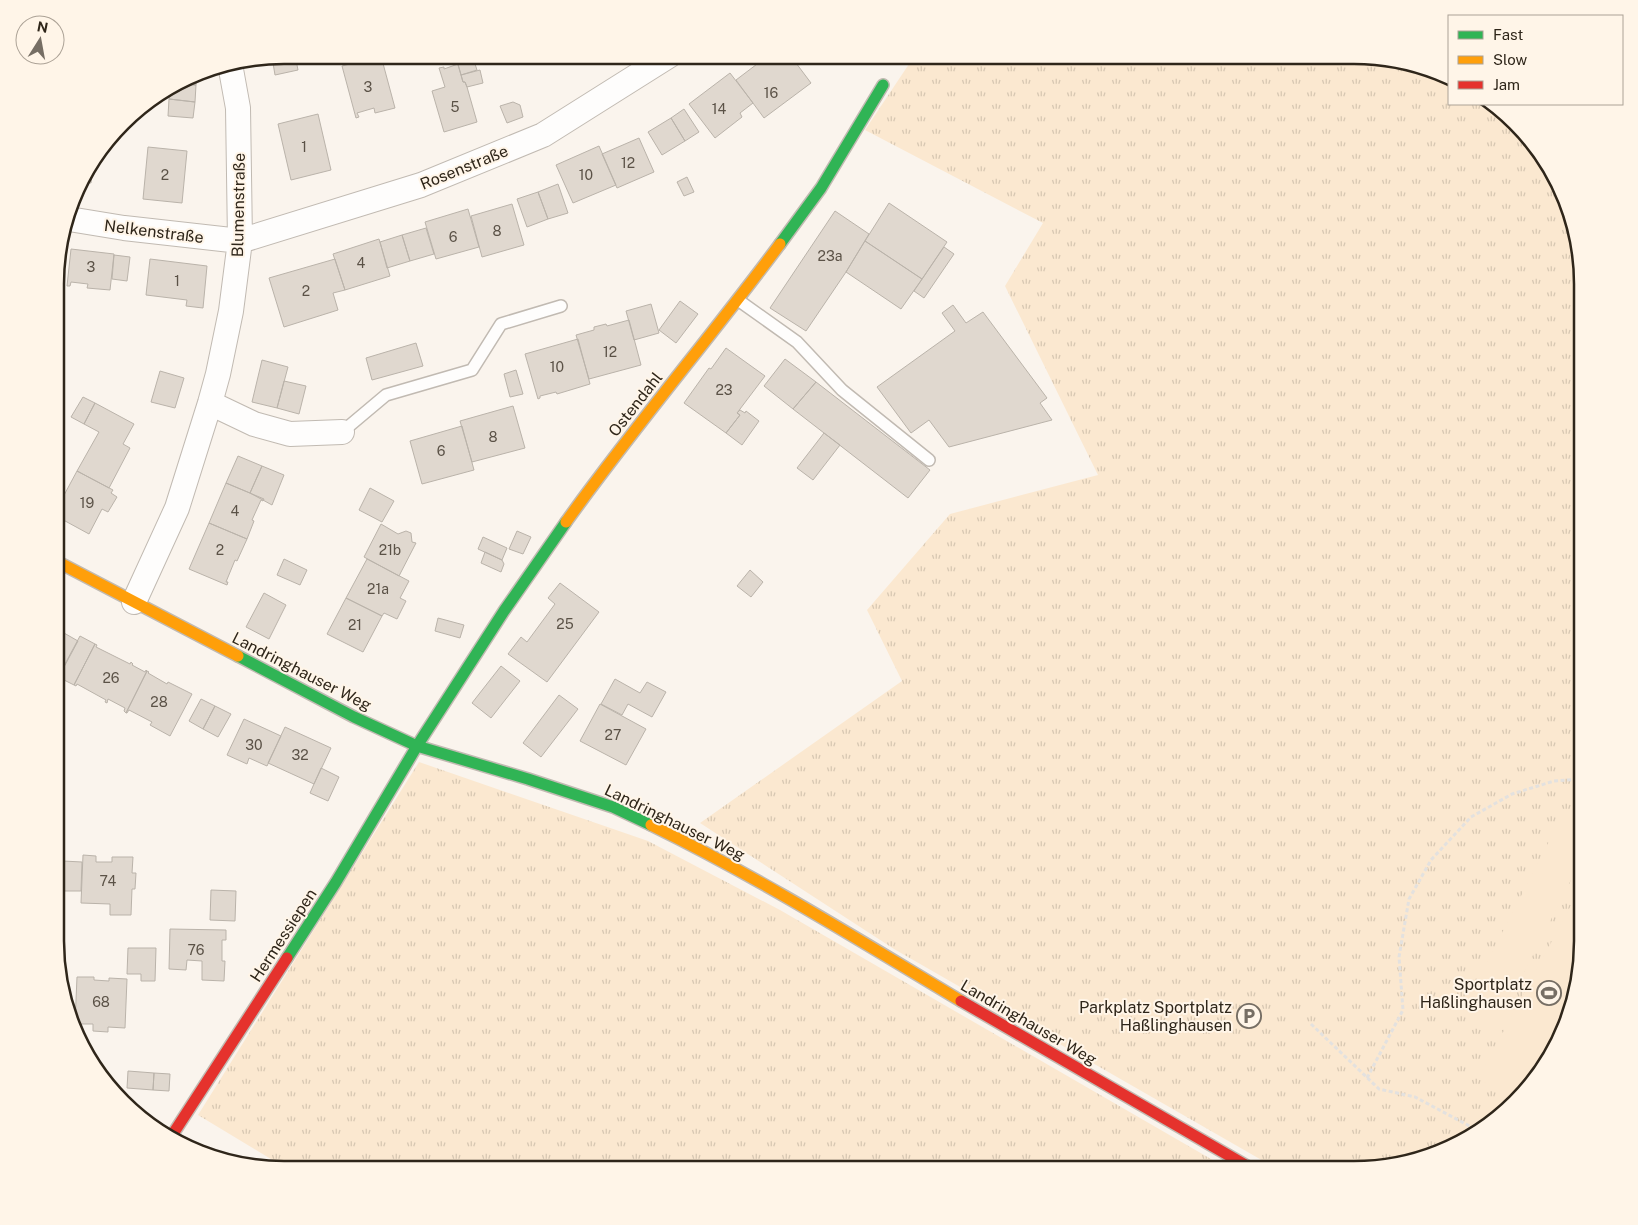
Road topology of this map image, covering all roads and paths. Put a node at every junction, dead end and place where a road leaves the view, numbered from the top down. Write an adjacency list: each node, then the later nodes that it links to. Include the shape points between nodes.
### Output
1 (656, 64): 5 (street, Rosenstraße, via 543,135 421,184)
2 (231, 70): 5 (street, Blumenstraße, via 238,108)
3 (883, 85): 6 (street, Ostendahl, via 821,188)
4 (73, 220): 5 (street, Nelkenstraße)
5 (240, 241): 8 (street, Blumenstraße, via 231,312)
6 (738, 300): 10 (lane, via 797,342 842,390); 13 (street, Ostendahl, via 575,510 504,611)
7 (561, 306): 9 (lane, via 501,324 472,370 386,395)
8 (210, 403): 9 (street, via 254,424 290,434); 12 (street, Blumenstraße, via 177,508)
9 (342, 432)
10 (929, 460)
11 (64, 565): 12 (street, Landringhauser Weg)
12 (134, 602): 13 (street, Landringhauser Weg, via 354,718)
13 (417, 746): 18 (street, Hermessiepen, via 336,882); 19 (street, Landringhauser Weg, via 613,807 683,841 796,902 982,1014)
14 (1574, 779): 16 (path, via 1554,780 1512,794 1471,817 1431,860 1410,899 1399,957 1403,1010)
15 (1311, 1024): 16 (path)
16 (1367, 1078): 17 (path, via 1379,1089 1415,1097)
17 (1472, 1127)
18 (174, 1133)
19 (1238, 1161)

